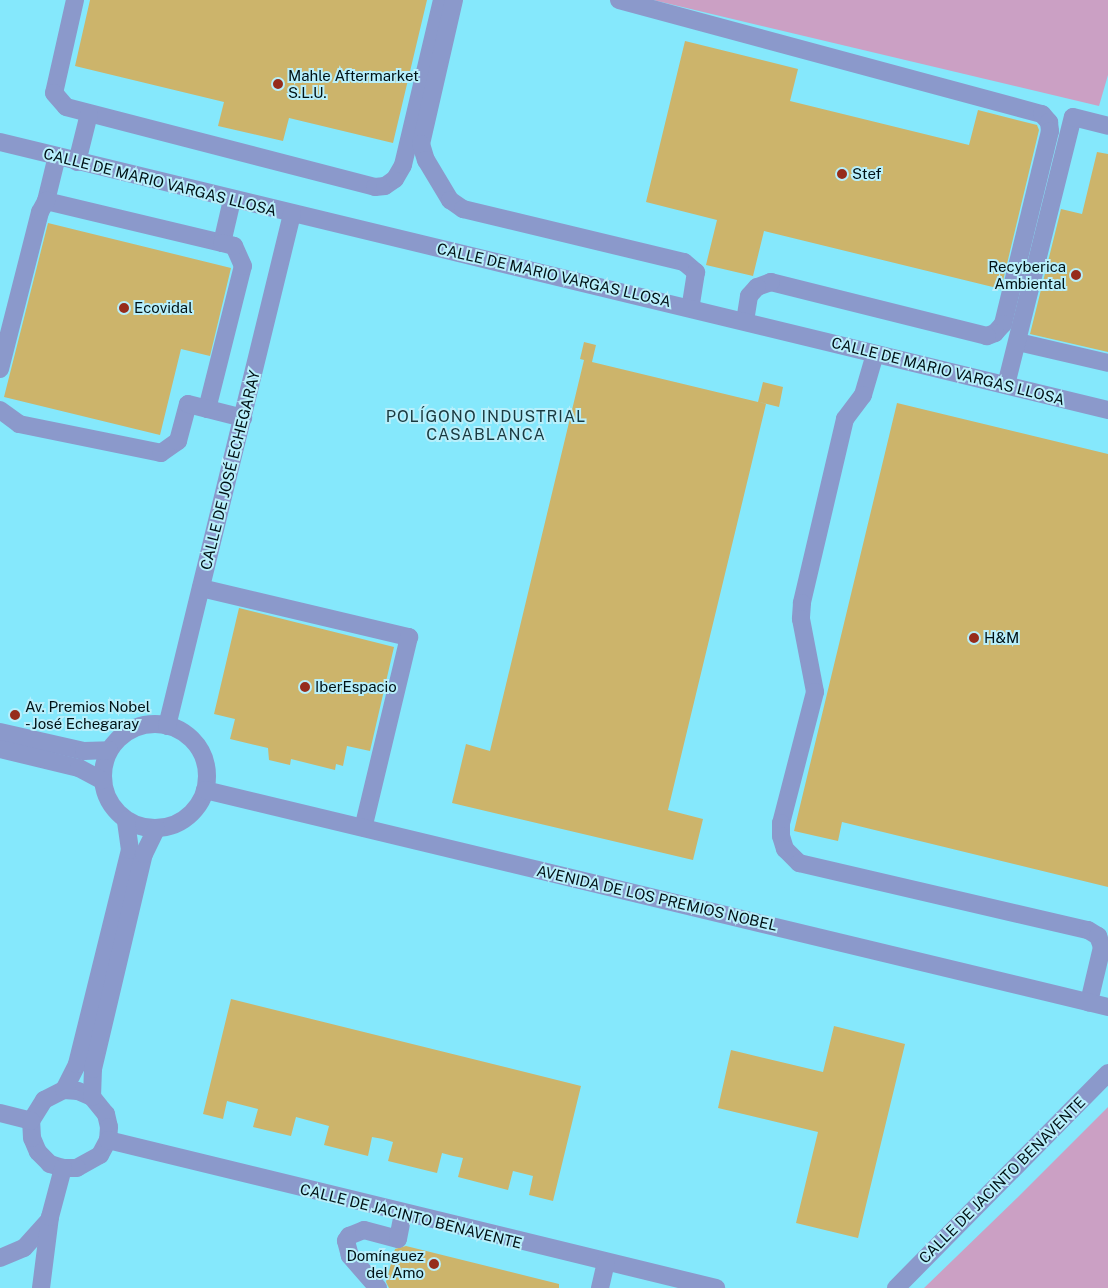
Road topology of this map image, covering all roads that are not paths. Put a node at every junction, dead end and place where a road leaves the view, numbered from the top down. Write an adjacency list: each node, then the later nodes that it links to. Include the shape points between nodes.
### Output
1 (75, 0): 5 (street, via 54,93 66,107)
2 (442, 0): 5 (street, via 402,165 395,179 385,186 375,187)
3 (454, 0): 14 (street, via 421,144 426,160 450,200 463,209 684,262 696,272)
4 (620, 0): 15 (street, via 1042,114 1049,122 1050,131 1003,324 995,333 987,336 771,282 757,287 749,296)
5 (89, 114): 9 (street)
6 (1108, 126): 16 (street, via 1073,117)
7 (0, 142): 8 (street, CALLE DE MARIO VARGAS LLOSA)
8 (57, 156): 9 (street, CALLE DE MARIO VARGAS LLOSA); 11 (street)
9 (77, 162): 10 (street, CALLE DE MARIO VARGAS LLOSA)
10 (232, 200): 12 (street, CALLE DE MARIO VARGAS LLOSA); 13 (street)
11 (46, 201): 13 (street); 19 (street, via 40,212)
12 (292, 214): 14 (street, CALLE DE MARIO VARGAS LLOSA); 24 (street, CALLE DE JOSÉ ECHEGARAY)
13 (222, 243): 21 (street, via 234,246 243,266)
14 (690, 308): 15 (street, CALLE DE MARIO VARGAS LLOSA)
15 (745, 321): 17 (street, CALLE DE MARIO VARGAS LLOSA)
16 (1018, 342): 18 (street); 20 (street)
17 (875, 354): 20 (street, CALLE DE MARIO VARGAS LLOSA); 35 (street, via 863,395 846,419 802,603 801,619 815,692 781,823 781,836 788,854 799,863 1088,930 1098,936 1102,946)
18 (1108, 363)
19 (0, 369)
20 (1006, 385): 23 (street, CALLE DE MARIO VARGAS LLOSA)
21 (206, 409): 22 (street, via 188,404 178,441 161,453 19,424); 24 (street)
22 (0, 410)
23 (1108, 410)
24 (243, 418): 25 (street, CALLE DE JOSÉ ECHEGARAY)
25 (201, 588): 26 (street, CALLE DE JOSÉ ECHEGARAY); 33 (street, via 409,637)
26 (167, 726): 29 (street, via 150,724 133,728); 31 (street, via 181,731 195,743 204,758)
27 (0, 732): 29 (street, via 84,751)
28 (0, 749): 30 (street, via 79,768)
29 (110, 750): 30 (street)
30 (102, 780): 32 (street, via 111,806)
31 (205, 790): 33 (street, AVENIDA DE LOS PREMIOS NOBEL); 34 (street, via 189,816 175,825)
32 (126, 820): 34 (street); 38 (street, via 130,850 77,1064)
33 (363, 828): 35 (street, AVENIDA DE LOS PREMIOS NOBEL)
34 (156, 829): 39 (street, via 144,854 93,1069)
35 (1089, 1002): 36 (street, AVENIDA DE LOS PREMIOS NOBEL)
36 (1108, 1007)
37 (1108, 1073): 52 (street, CALLE DE JACINTO BENAVENTE)
38 (64, 1090): 39 (street); 41 (street, via 44,1100)
39 (92, 1097): 42 (street, via 106,1114)
40 (0, 1113): 41 (street)
41 (31, 1121): 43 (street, via 32,1138 38,1152 50,1164)
42 (108, 1140): 43 (street, via 100,1155 90,1164); 44 (street, CALLE DE JACINTO BENAVENTE)
43 (63, 1168): 45 (street)
44 (403, 1214): 47 (street, CALLE DE JACINTO BENAVENTE); 49 (street, via 398,1240 364,1230 349,1236 346,1241 345,1249)
45 (50, 1217): 46 (street, via 24,1248); 48 (street)
46 (0, 1258)
47 (606, 1262): 50 (street); 51 (street, CALLE DE JACINTO BENAVENTE)
48 (41, 1288)
49 (378, 1288)
50 (600, 1288)
51 (716, 1288)
52 (896, 1288)

